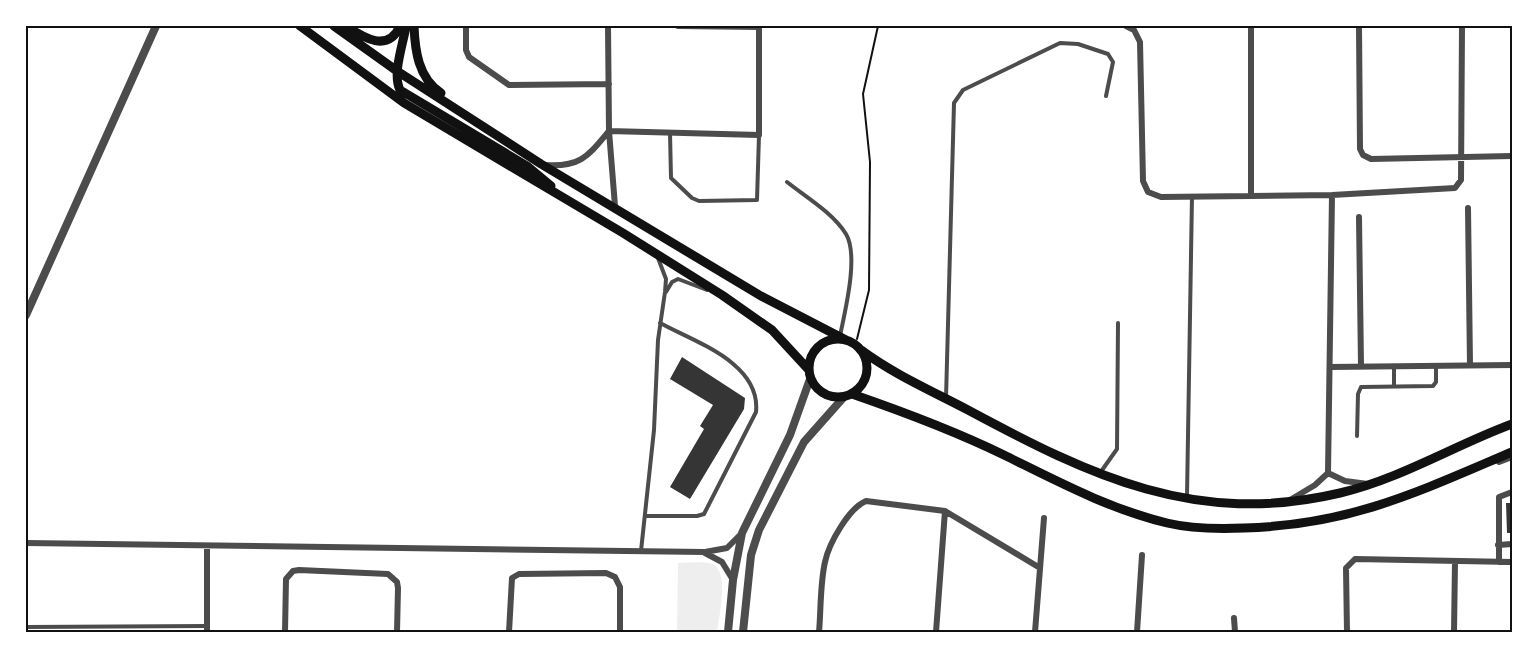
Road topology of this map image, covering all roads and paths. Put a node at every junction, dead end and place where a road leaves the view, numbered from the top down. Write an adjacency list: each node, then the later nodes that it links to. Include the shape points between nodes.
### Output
1 (156, 26): 38 (street)
2 (300, 26): 31 (main road, via 404,103)
3 (334, 26): 17 (main road)
4 (346, 26): 5 (main road, via 379,42 391,38)
5 (400, 26)
6 (406, 26): 17 (main road)
7 (414, 26): 20 (main road, via 419,62 428,82 479,117)
8 (466, 26): 18 (street, via 469,57 509,85)
9 (608, 26): 18 (street)
10 (678, 26): 11 (street)
11 (759, 26): 23 (street)
12 (878, 26): 41 (path, via 863,94 870,162 869,290 861,330)
13 (1125, 26): 30 (street, via 1134,30 1140,42 1145,187 1161,197)
14 (1251, 26): 28 (street)
15 (1359, 26): 25 (street, via 1359,148 1363,155 1371,159)
16 (1462, 26): 25 (street)
17 (397, 71): 20 (main road); 31 (main road, via 396,81 406,95 527,166)
18 (609, 84): 21 (street)
19 (1106, 96): 52 (lane, via 1113,62 1108,54 1078,44 1060,43 963,90 954,103)
20 (488, 130): 26 (main road)
21 (609, 131): 22 (street); 26 (street, via 578,162); 32 (street)
22 (670, 132): 23 (street); 23 (lane, via 670,178 699,201 757,200)
23 (759, 135)
24 (1512, 156): 25 (street)
25 (1461, 157): 29 (street, via 1461,180 1452,189)
26 (541, 164): 32 (main road)
27 (787, 182): 41 (lane, via 848,237)
28 (1251, 195): 29 (street); 30 (street)
29 (1332, 195): 44 (street)
30 (1192, 196): 62 (lane)
31 (571, 203): 35 (main road)
32 (615, 207): 41 (main road, via 761,296)
33 (1468, 207): 42 (street)
34 (1359, 217): 45 (street)
35 (651, 250): 36 (lane, via 663,268); 37 (main road)
36 (665, 292): 37 (lane, via 678,279); 39 (lane)
37 (722, 295): 48 (main road, via 772,330)
38 (26, 315)
39 (660, 323): 65 (lane); 65 (lane, via 735,364 757,400 756,412 704,514)
40 (1118, 323): 59 (lane, via 1117,449)
41 (850, 343): 48 (main road, via 832,339 820,345); 51 (main road, via 867,369 865,379); 52 (main road, via 884,367)
42 (1470, 365): 43 (street); 47 (street)
43 (1512, 365)
44 (1330, 366): 45 (street); 58 (street)
45 (1361, 366): 46 (street)
46 (1394, 366): 47 (street); 50 (lane)
47 (1436, 366): 50 (lane, via 1433,386)
48 (808, 369): 49 (main road)
49 (810, 379): 51 (main road, via 823,394); 67 (street, via 790,435)
50 (1394, 386): 54 (lane, via 1365,386 1359,390)
51 (847, 396): 57 (main road, via 979,443 1082,493 1169,524 1220,529 1309,523 1368,511); 88 (street, via 804,442 759,530 751,555)
52 (946, 399): 59 (main road)
53 (1512, 424): 60 (main road)
54 (1358, 436)
55 (1512, 452): 57 (main road)
56 (1512, 457): 57 (street)
57 (1467, 472)
58 (1328, 473): 60 (street, via 1345,481); 63 (street)
59 (1100, 474): 62 (main road)
60 (1368, 484): 63 (main road, via 1342,493)
61 (1512, 492): 70 (street, via 1499,497)
62 (1187, 500): 63 (main road)
63 (1285, 502)
64 (945, 511): 78 (street); 89 (street, via 866,501 855,506 825,560); 90 (street)
65 (645, 516): 72 (lane)
66 (1044, 518): 78 (street)
67 (742, 533): 73 (street, via 727,548); 79 (street)
68 (26, 543): 71 (street)
69 (1512, 544): 70 (street)
70 (1498, 545): 76 (street)
71 (207, 546): 72 (street); 82 (street)
72 (641, 552): 73 (street)
73 (705, 552): 79 (street, via 722,562)
74 (1142, 555): 92 (street)
75 (1455, 562): 76 (street); 94 (street, via 1348,562); 95 (street)
76 (1499, 562): 77 (street)
77 (1512, 562)
78 (1040, 568): 91 (street)
79 (733, 580): 87 (street)
80 (1234, 618): 93 (street)
81 (26, 627): 82 (lane)
82 (207, 629)
83 (285, 633): 84 (street, via 285,585 289,575 298,570 383,573 393,577 398,588)
84 (397, 633)
85 (509, 633): 86 (street, via 512,578 519,574 606,573 615,577 620,586)
86 (620, 633)
87 (728, 633)
88 (743, 633)
89 (819, 633)
90 (936, 633)
91 (1035, 633)
92 (1137, 633)
93 (1235, 633)
94 (1347, 633)
95 (1454, 633)

